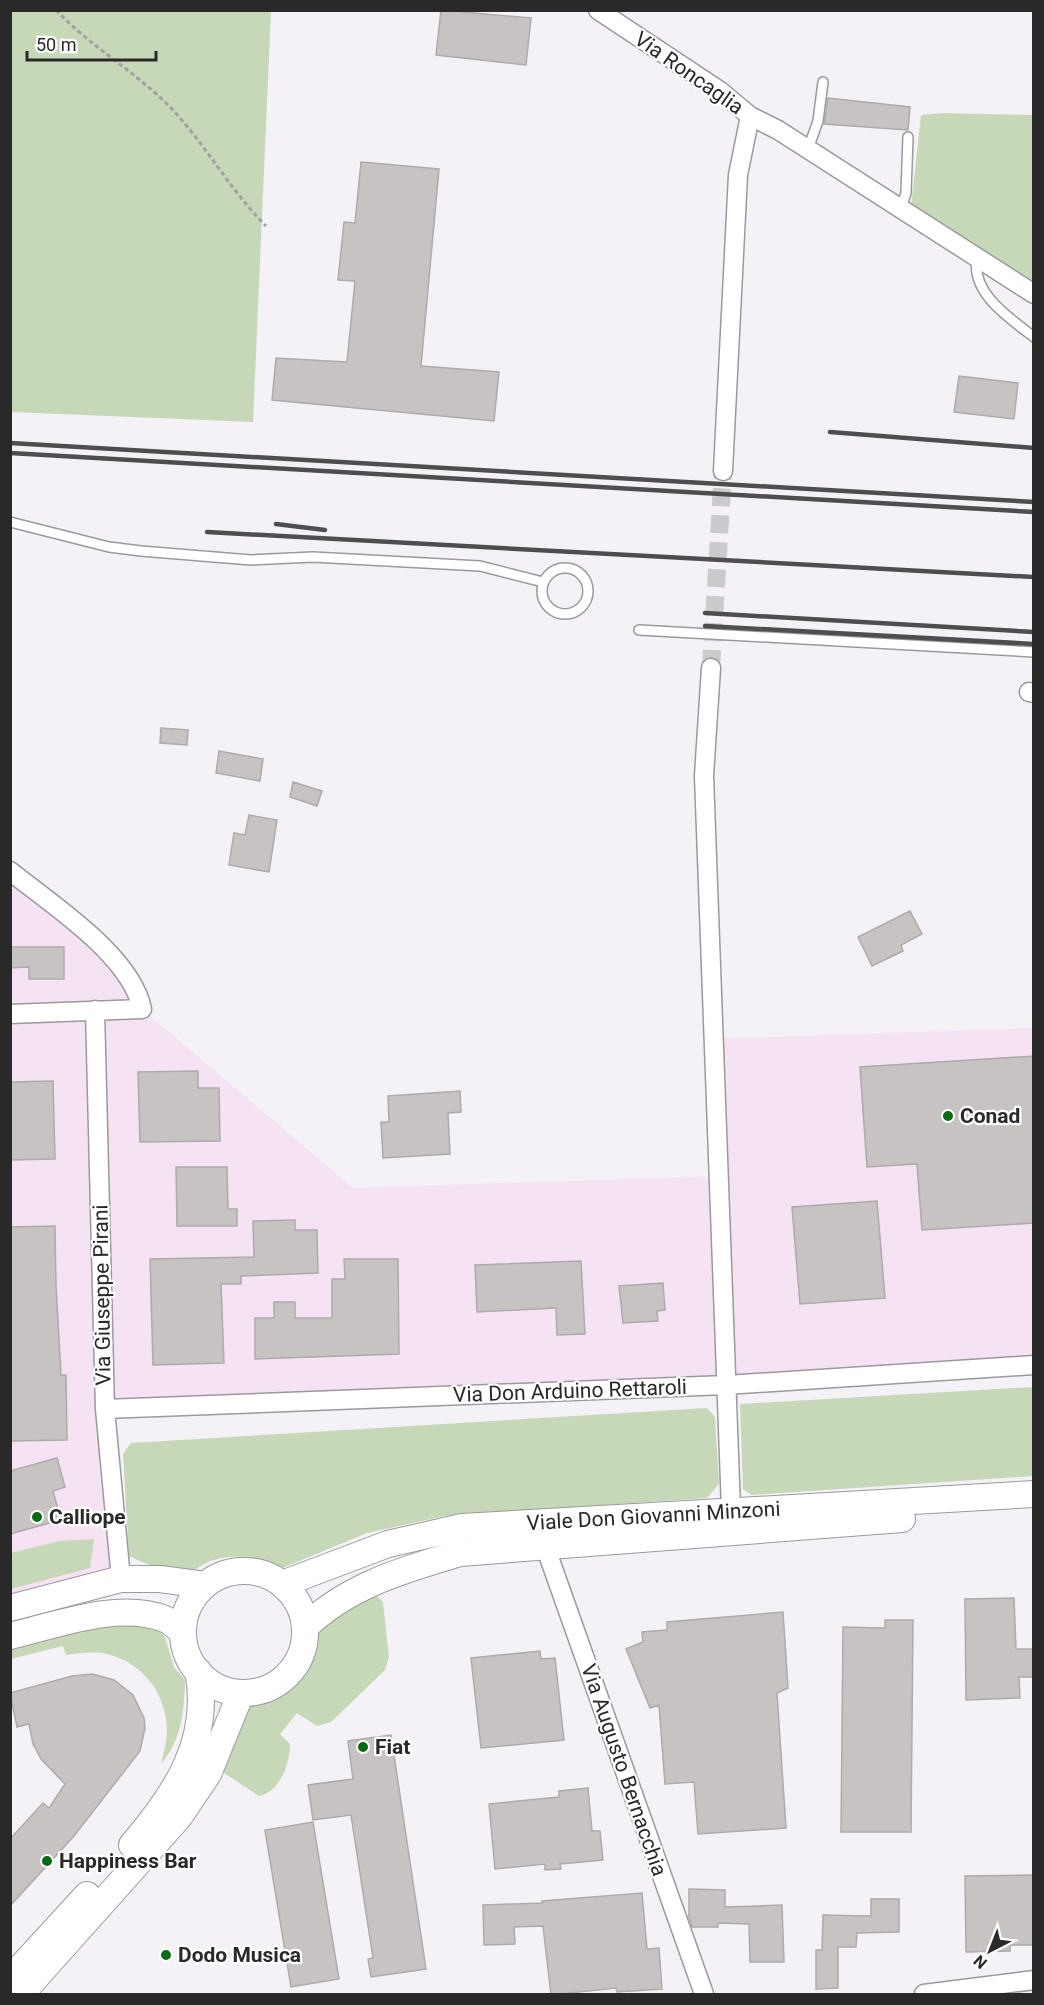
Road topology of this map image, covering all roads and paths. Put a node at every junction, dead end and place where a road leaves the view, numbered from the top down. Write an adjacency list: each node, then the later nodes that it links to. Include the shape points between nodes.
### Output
1 (56, 10): 8 (path, via 86,40 168,106)
2 (598, 10): 4 (street, Via Roncaglia, via 720,91)
3 (823, 82): 6 (lane, via 818,121)
4 (750, 116): 6 (street, Via Roncaglia); 12 (street, via 738,175)
5 (908, 137): 7 (lane, via 906,193)
6 (808, 149): 7 (street, Via Roncaglia)
7 (901, 209): 9 (street, Via Roncaglia)
8 (266, 226)
9 (977, 259): 10 (street, Via Roncaglia); 11 (lane, via 978,282 996,306)
10 (1034, 294)
11 (1034, 337)
12 (723, 471)
13 (10, 522): 14 (lane, via 141,551 251,560 313,557 480,566)
14 (543, 582): 14 (lane, via 542,597 552,610 575,612 586,600 587,585 570,568 554,570)
15 (639, 630): 16 (lane)
16 (1034, 652)
17 (711, 668): 22 (street, via 704,776)
18 (10, 871): 19 (street, via 104,949 129,976 142,1009)
19 (95, 1010): 20 (street); 23 (street, Via Giuseppe Pirani)
20 (10, 1014)
21 (1034, 1365): 22 (street, Via Don Arduino Rettaroli)
22 (726, 1385): 23 (street, Via Don Arduino Rettaroli); 25 (street)
23 (105, 1409): 28 (street, Via Giuseppe Pirani)
24 (1034, 1494): 25 (main road, Viale Don Giovanni Minzoni)
25 (731, 1510): 29 (main road, Viale Don Giovanni Minzoni, via 462,1527 388,1544)
26 (1034, 1511): 27 (main road, Viale Don Giovanni Minzoni)
27 (545, 1546): 32 (main road, Viale Don Giovanni Minzoni, via 460,1553 395,1573 358,1588 325,1608); 40 (street, Via Augusto Bernacchia)
28 (121, 1579): 30 (main road); 31 (main road)
29 (282, 1584): 30 (main road, via 264,1574 243,1571 223,1575); 32 (main road, via 298,1603)
30 (205, 1585): 33 (main road, via 189,1606)
31 (10, 1608)
32 (305, 1627): 36 (main road, via 303,1648 287,1674 262,1690)
33 (183, 1633): 34 (main road, via 167,1620 145,1614 104,1615); 35 (main road, via 187,1653)
34 (10, 1636)
35 (198, 1671): 36 (main road, via 217,1686); 37 (main road, via 203,1695 201,1723 190,1759 174,1789 133,1844)
36 (241, 1693): 39 (main road, via 208,1774 179,1817)
37 (10, 1979)
38 (1034, 1980): 41 (street)
39 (21, 1995)
40 (704, 1995)
41 (924, 1995)

